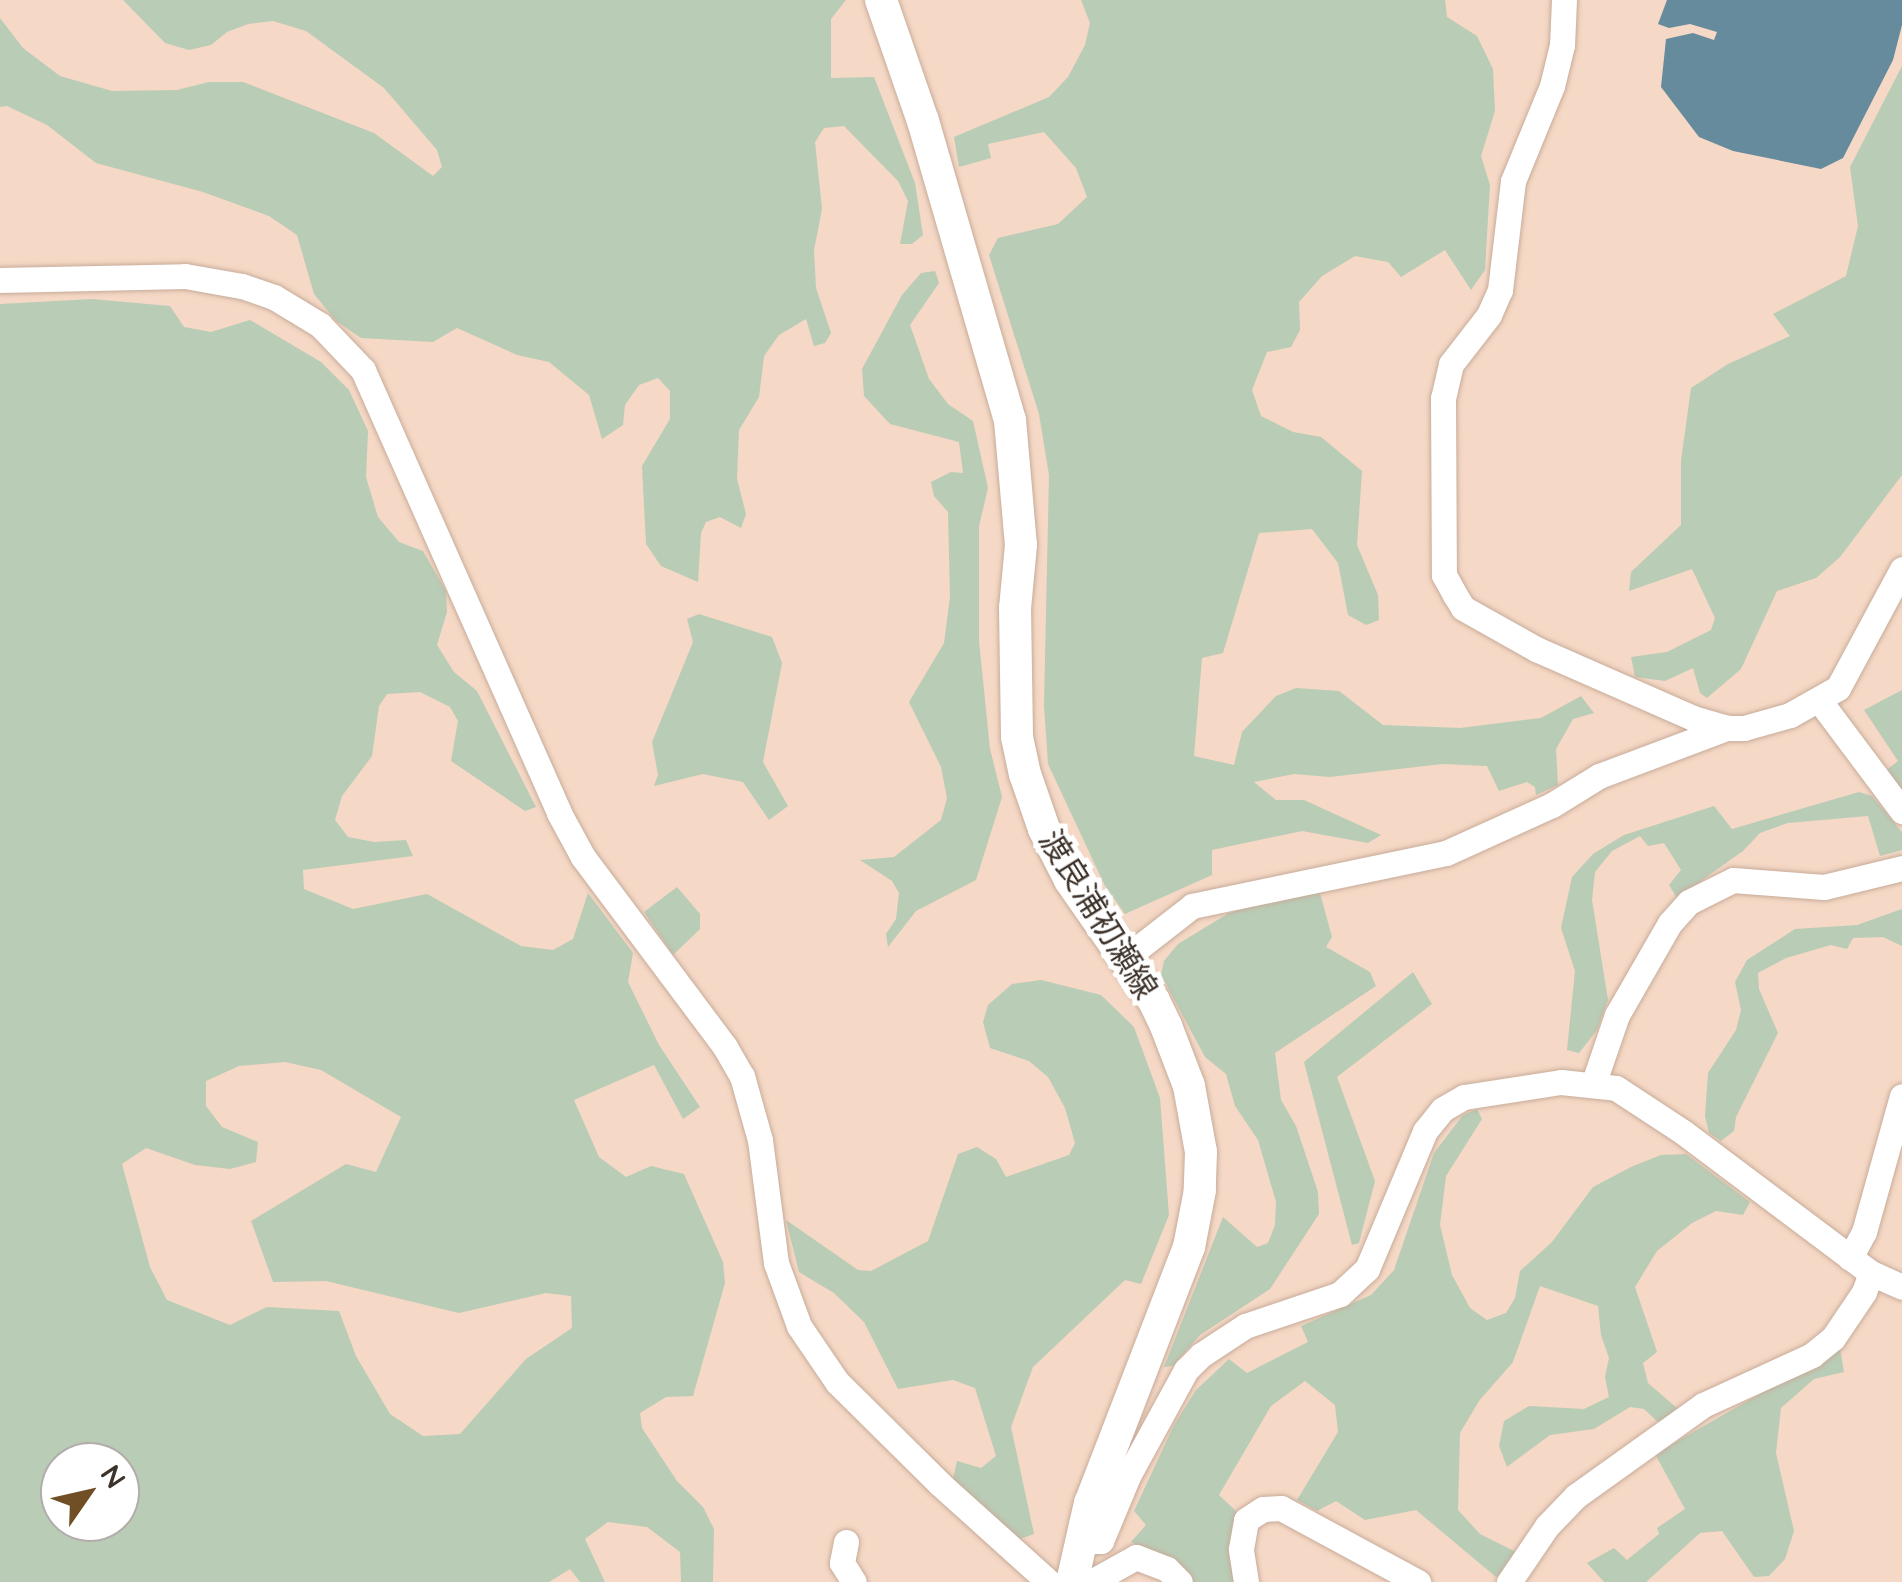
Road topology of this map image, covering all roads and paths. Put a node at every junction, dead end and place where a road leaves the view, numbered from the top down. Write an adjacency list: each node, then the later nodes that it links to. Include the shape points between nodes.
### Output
1 (881, 0): 9 (main road, 渡良浦初瀬線, via 1010,420 1021,545 1016,737 1025,774 1070,880)
2 (1564, 0): 6 (street, via 1552,86 1513,181 1500,290 1489,316 1451,364 1443,398 1444,575 1463,608 1536,649)
3 (0, 280): 17 (street, via 185,276 242,286 320,324 362,370 559,813 583,857 742,1076 760,1140 776,1263 799,1326 836,1382)
4 (1902, 569): 5 (street, via 1849,672)
5 (1818, 700): 6 (street, via 1768,724); 7 (street)
6 (1728, 728): 9 (street, via 1600,776 1446,853 1192,906)
7 (1902, 811)
8 (1902, 868): 10 (street, via 1824,887 1733,880 1708,889 1670,923 1617,1015)
9 (1124, 959): 14 (main road, 渡良浦初瀬線, via 1154,1000 1189,1086 1202,1152 1200,1190 1184,1262)
10 (1594, 1082): 12 (street, via 1636,1098); 14 (street, via 1464,1097 1444,1108 1425,1131 1368,1269 1340,1294 1245,1326 1201,1355 1186,1370 1128,1476 1102,1541)
11 (1902, 1096): 12 (street, via 1864,1232)
12 (1861, 1266): 13 (street); 21 (street, via 1833,1338 1812,1355 1703,1405 1576,1496)
13 (1902, 1287)
14 (1079, 1541): 17 (main road, 渡良浦初瀬線)
15 (846, 1542): 16 (street, via 842,1563)
16 (854, 1582)
17 (1064, 1582): 18 (street, via 1092,1581 1136,1557)
18 (1180, 1582)
19 (1246, 1582): 20 (street, via 1246,1520 1282,1508)
20 (1418, 1582)
21 (1509, 1582)

